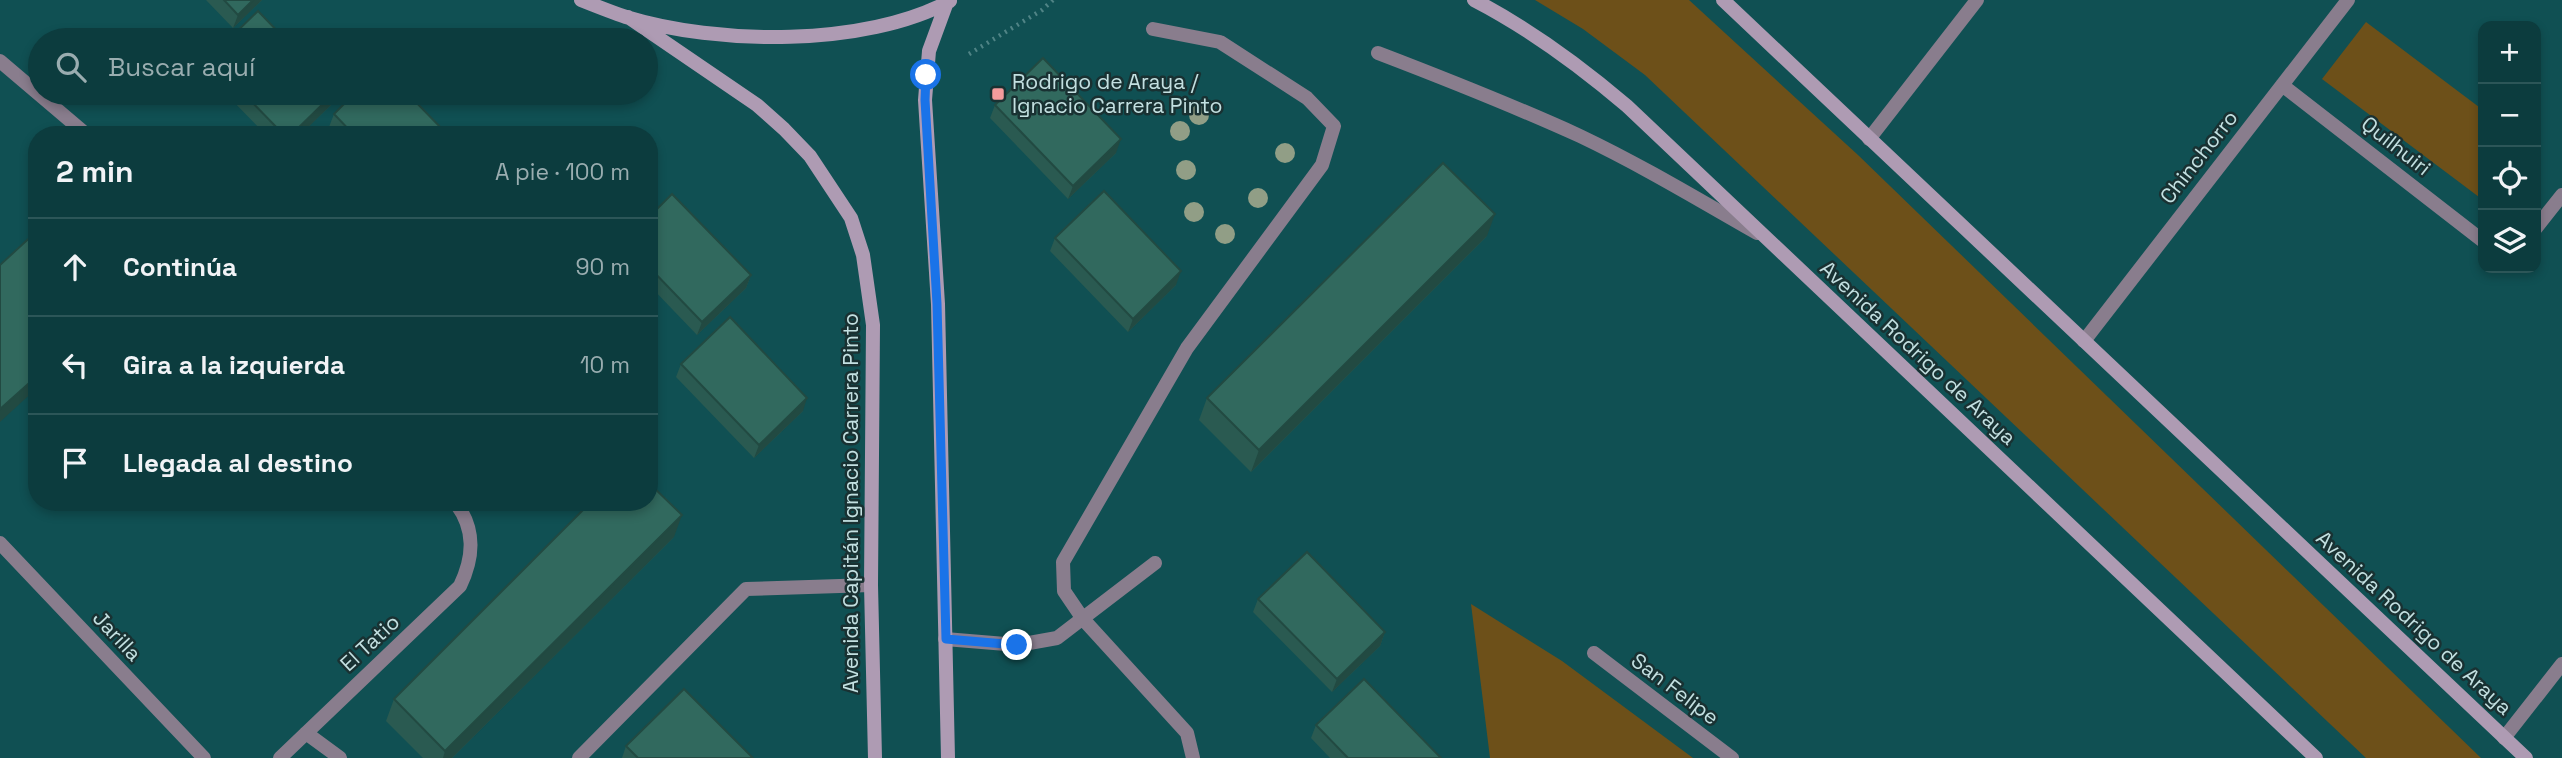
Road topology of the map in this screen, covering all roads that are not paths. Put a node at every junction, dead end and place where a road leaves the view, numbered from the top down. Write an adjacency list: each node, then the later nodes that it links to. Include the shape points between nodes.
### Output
1 (581, 0): 7 (main road)
2 (1474, 0): 21 (main road, Avenida Rodrigo de Araya, via 1544,40 1587,72)
3 (1723, 0): 17 (main road, Avenida Rodrigo de Araya)
4 (1977, 0): 17 (street)
5 (2348, 0): 14 (street, Chinchorro)
6 (949, 1): 7 (main road, via 886,26 811,35 694,30); 28 (main road, via 929,51 925,100 937,304)
7 (628, 17): 8 (main road, Avenida Capitán Ignacio Carrera Pinto)
8 (644, 28)
9 (1153, 30): 27 (street, via 1220,42 1307,98 1334,127 1322,165 1187,348 1063,562 1064,591)
10 (658, 37): 26 (main road, Avenida Capitán Ignacio Carrera Pinto, via 775,120 810,156 851,218 863,255 873,326)
11 (1378, 53): 21 (street, via 1582,137)
12 (0, 61): 13 (street)
13 (28, 85)
14 (2282, 85): 20 (street, Quilhuiri); 22 (street, Chinchorro)
15 (52, 105): 16 (street)
16 (76, 126)
17 (1870, 139): 22 (main road, Avenida Rodrigo de Araya)
18 (2562, 195): 19 (street)
19 (2541, 222)
20 (2478, 237)
21 (1768, 239): 41 (main road, Avenida Rodrigo de Araya)
22 (2084, 341): 32 (main road, Avenida Rodrigo de Araya)
23 (462, 511): 31 (street, El Tatio, via 472,549 460,586)
24 (0, 543): 33 (street, Jarilla)
25 (1155, 563): 27 (street)
26 (871, 585): 36 (street, via 747,589); 37 (main road, Avenida Capitán Ignacio Carrera Pinto)
27 (1083, 619): 28 (street, via 1057,638 1017,645); 39 (street, via 1187,733)
28 (946, 639): 38 (main road)
29 (1594, 653): 40 (street, San Felipe)
30 (2562, 664): 32 (street)
31 (306, 733): 34 (street, El Tatio); 35 (street)
32 (2504, 738): 42 (main road, Avenida Rodrigo de Araya)
33 (204, 758)
34 (280, 758)
35 (340, 758)
36 (579, 758)
37 (875, 758)
38 (948, 758)
39 (1193, 758)
40 (1732, 758)
41 (2316, 758)
42 (2526, 758)

